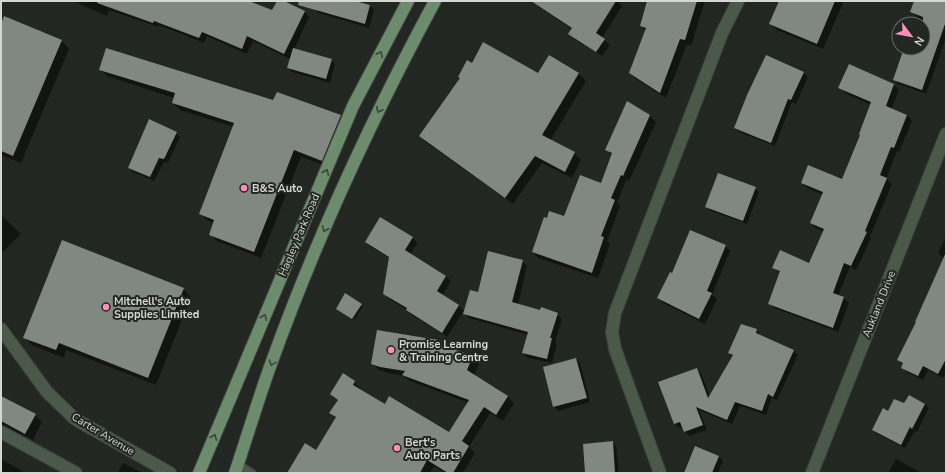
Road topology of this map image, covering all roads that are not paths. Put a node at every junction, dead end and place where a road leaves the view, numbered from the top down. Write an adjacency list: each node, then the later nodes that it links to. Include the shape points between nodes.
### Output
1 (408, 1): 10 (main road, Hagley Park Road, one-way to 1, via 353,106)
2 (435, 1): 7 (main road, Hagley Park Road, one-way to 7, via 377,114 324,230 271,364)
3 (738, 1): 12 (street, via 722,33 615,313 612,332 615,349)
4 (946, 134): 13 (street, Aukland Drive)
5 (1, 329): 9 (street, Carter Avenue, via 47,392 74,419)
6 (1, 432): 8 (street)
7 (236, 468): 11 (lane)
8 (76, 473)
9 (170, 473)
10 (199, 473)
11 (252, 473)
12 (660, 473)
13 (812, 473)

